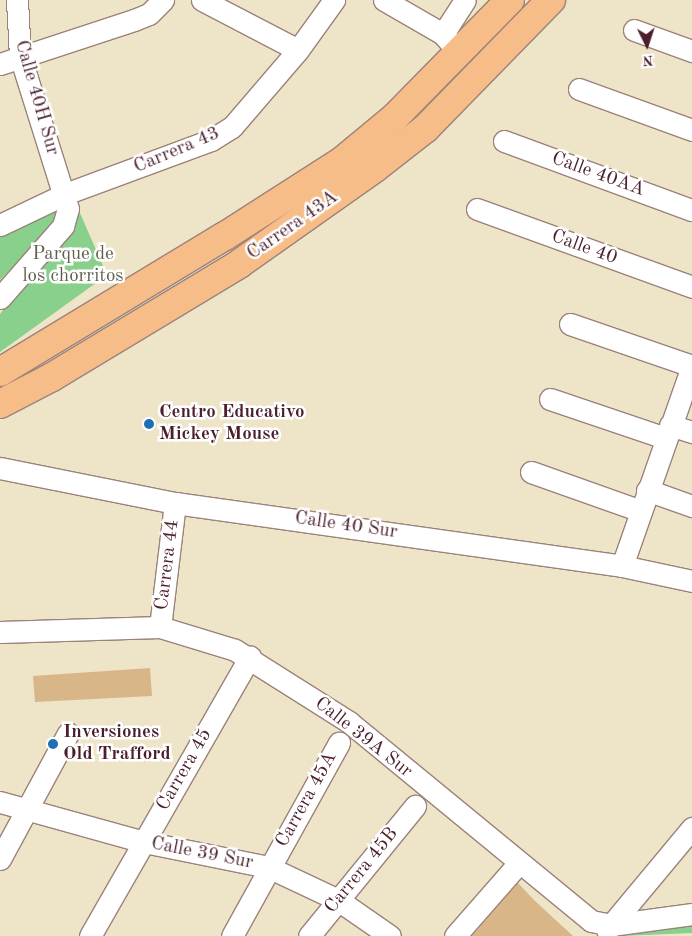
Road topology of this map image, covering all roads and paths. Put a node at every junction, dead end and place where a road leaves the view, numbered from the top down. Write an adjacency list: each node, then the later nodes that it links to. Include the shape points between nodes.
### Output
1 (17, 0): 13 (street, Calle 40H Sur)
2 (163, 0): 13 (street, via 141,17)
3 (202, 0): 11 (street)
4 (334, 0): 11 (street, Carrera 43)
5 (384, 0): 10 (street)
6 (465, 0): 10 (street, Carrera 43A)
7 (510, 0): 10 (main road, Carrera 43A)
8 (550, 0): 28 (main road, Carrera 43A, via 426,128 375,168 239,264 84,359)
9 (634, 30): 12 (street)
10 (451, 43): 26 (main road, Carrera 43A, via 394,117 342,161)
11 (298, 50): 18 (street, Carrera 43, via 248,111 212,140)
12 (692, 51)
13 (20, 56): 14 (street); 18 (street, Calle 40H Sur)
14 (0, 64)
15 (579, 90): 16 (street)
16 (692, 130)
17 (504, 141): 20 (street, Calle 40AA)
18 (65, 194): 21 (street, Carrera 43); 23 (street, via 68,209 63,226)
19 (477, 209): 22 (street, Calle 40)
20 (692, 210)
21 (0, 226)
22 (692, 288)
23 (0, 298)
24 (570, 324): 25 (street)
25 (692, 366): 29 (street)
26 (0, 372)
27 (550, 399): 29 (street)
28 (0, 404)
29 (668, 432): 30 (street); 33 (street)
30 (692, 432)
31 (0, 468): 34 (street, Calle 40 Sur)
32 (531, 472): 36 (street)
33 (648, 490): 35 (street); 36 (street)
34 (175, 503): 37 (street, Calle 40 Sur); 39 (street, Carrera 44)
35 (692, 506)
36 (641, 511): 37 (street)
37 (622, 566): 38 (street, Calle 40 Sur)
38 (692, 581)
39 (160, 627): 40 (street, Calle 39A Sur); 41 (street, Calle 39A Sur)
40 (0, 632)
41 (250, 657): 48 (street, Carrera 45); 50 (street, Calle 39A Sur, via 349,722)
42 (68, 733): 46 (street)
43 (339, 743): 51 (street, Carrera 45A)
44 (0, 802): 46 (street, Calle 39 Sur)
45 (416, 806): 52 (street, Carrera 45B)
46 (27, 809): 48 (street, Calle 39 Sur); 49 (street)
47 (692, 828): 54 (street)
48 (144, 842): 51 (street, Calle 39 Sur); 55 (street, Carrera 45)
49 (0, 859)
50 (518, 864): 54 (street, Calle 39A Sur); 59 (street)
51 (268, 867): 52 (street, Calle 39 Sur); 56 (street, Carrera 45A)
52 (338, 900): 57 (street, Carrera 45B); 58 (street, Calle 39 Sur)
53 (692, 914): 54 (street, Calle 39A Sur)
54 (607, 931)
55 (90, 936)
56 (232, 936)
57 (309, 936)
58 (390, 936)
59 (454, 936)

